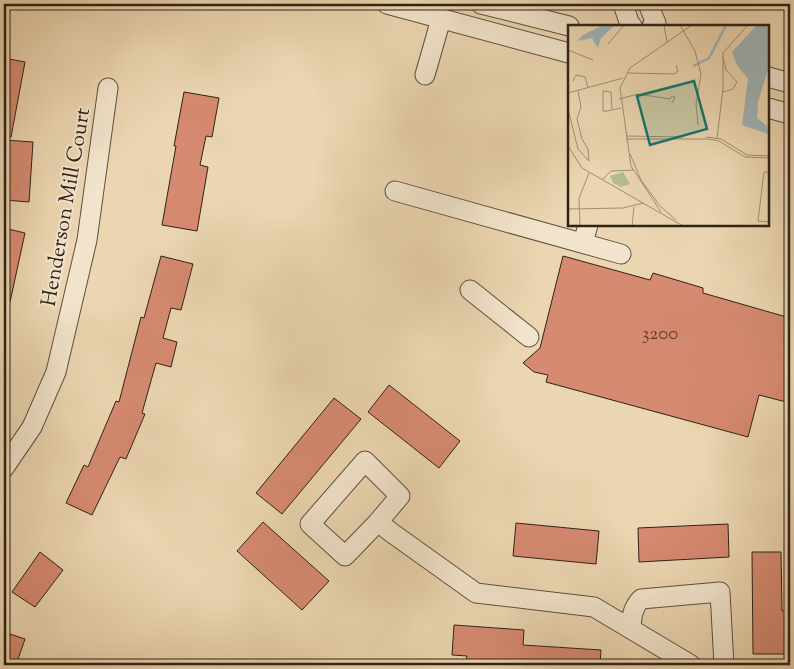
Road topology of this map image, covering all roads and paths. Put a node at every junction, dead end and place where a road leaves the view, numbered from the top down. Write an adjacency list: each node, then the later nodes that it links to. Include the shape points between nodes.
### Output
1 (387, 4): 5 (street)
2 (481, 4): 8 (street)
3 (623, 4): 6 (street)
4 (648, 4): 7 (street, via 656,23)
5 (441, 19): 9 (street); 10 (street)
6 (630, 25)
7 (653, 25)
8 (568, 26)
9 (568, 54)
10 (425, 75)
11 (769, 78): 12 (street)
12 (790, 83)
13 (108, 88): 21 (street, Henderson Mill Court, via 87,240 56,372 32,426)
14 (769, 108): 15 (street)
15 (790, 114)
16 (395, 191): 17 (street)
17 (585, 234): 18 (street)
18 (621, 254)
19 (470, 290): 20 (street)
20 (529, 337)
21 (4, 468)
22 (378, 522): 22 (street, via 345,556 310,524 365,461 400,496); 23 (street, via 476,593 594,607)
23 (631, 628): 24 (street); 25 (street, via 632,614 641,599 720,592)
24 (691, 665)
25 (724, 665)

